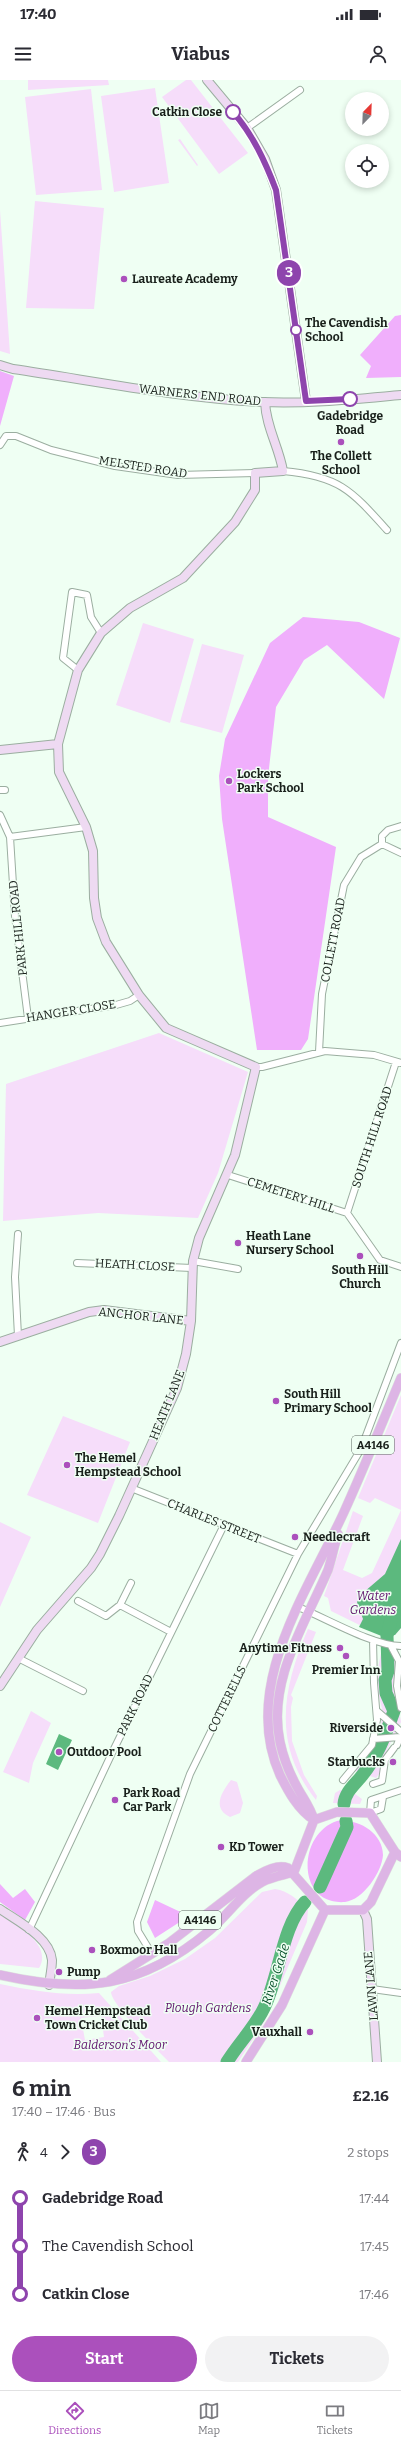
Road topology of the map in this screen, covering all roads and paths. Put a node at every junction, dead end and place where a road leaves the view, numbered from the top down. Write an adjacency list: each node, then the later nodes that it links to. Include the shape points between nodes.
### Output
1 (207, 80): 3 (street)
2 (300, 90): 3 (street)
3 (247, 128): 6 (street, via 265,160 276,190)
4 (0, 365): 7 (street, WARNERS END ROAD, via 180,394)
5 (401, 395): 6 (street, WARNERS END ROAD)
6 (306, 401): 7 (street, WARNERS END ROAD)
7 (264, 402): 9 (street, via 265,414 280,452)
8 (0, 444): 10 (street, MELSTED ROAD, via 6,436 16,436 51,450 115,466 178,475)
9 (283, 471): 10 (street, MELSTED ROAD); 11 (street, via 333,480 355,494)
10 (255, 473): 12 (street, via 255,490 235,522 183,578 130,608)
11 (387, 530)
12 (101, 633): 13 (street); 13 (street, via 91,617 87,595 72,592 63,658)
13 (78, 670): 14 (street)
14 (58, 744): 15 (street); 18 (street, via 60,772)
15 (0, 750)
16 (0, 815): 19 (street, PARK HILL ROAD)
17 (401, 826): 20 (street, via 388,830 382,836)
18 (86, 827): 19 (street); 22 (street, via 93,851 97,918 106,942)
19 (10, 837): 23 (street, PARK HILL ROAD, via 15,916)
20 (382, 844): 21 (street); 25 (street, COLLETT ROAD, via 361,858 344,885 322,994)
21 (401, 854)
22 (139, 995): 23 (street, HANGER CLOSE, via 116,1005); 27 (street, via 166,1028)
23 (28, 1018): 24 (street, HANGER CLOSE)
24 (0, 1023)
25 (319, 1052): 26 (street, via 350,1051); 27 (street, via 262,1067)
26 (399, 1062): 29 (street, SOUTH HILL ROAD)
27 (256, 1066): 28 (street, HEATH LANE)
28 (228, 1175): 29 (street, CEMETERY HILL); 32 (street, HEATH LANE, via 199,1238)
29 (347, 1212): 33 (street, CEMETERY HILL, via 380,1260)
30 (18, 1234): 36 (street, via 15,1277)
31 (77, 1263): 32 (street, HEATH CLOSE)
32 (192, 1264): 34 (street, HEATH CLOSE); 35 (street, HEATH LANE)
33 (401, 1267)
34 (238, 1269)
35 (191, 1321): 36 (street, ANCHOR LANE, via 104,1310 89,1312); 40 (street, HEATH LANE, via 177,1388)
36 (18, 1336): 37 (street, ANCHOR LANE)
37 (0, 1342)
38 (401, 1343): 43 (street, COTTERELLS, via 361,1449)
39 (401, 1378): 41 (main road, A4146)
40 (131, 1488): 42 (street, CHARLES STREET); 53 (street, HEATH LANE, via 91,1568 43,1622)
41 (344, 1512): 47 (main road, A4146); 48 (main road, A4146, via 328,1568)
42 (224, 1525): 43 (street, CHARLES STREET); 49 (street, PARK ROAD)
43 (298, 1554): 72 (street, COTTERELLS, via 190,1774 174,1817 137,1922 138,1932)
44 (131, 1583): 46 (street)
45 (78, 1601): 46 (street, via 106,1616)
46 (120, 1605): 49 (street)
47 (298, 1607): 48 (street); 65 (main road, A4146, via 271,1677 267,1723 270,1747 284,1781 303,1813)
48 (309, 1612): 50 (street); 65 (main road, A4146, via 286,1666 277,1699 276,1717 280,1743 289,1769 311,1808)
49 (172, 1632): 71 (street, PARK ROAD)
50 (373, 1640): 51 (street); 57 (street)
51 (391, 1646): 52 (street); 56 (street, via 399,1661 397,1686)
52 (401, 1646)
53 (18, 1658): 54 (street, HEATH LANE); 55 (street)
54 (0, 1686)
55 (83, 1692)
56 (401, 1708)
57 (377, 1711): 58 (street); 59 (street)
58 (401, 1734): 59 (street); 61 (street, via 396,1746 385,1760 382,1781)
59 (373, 1739): 60 (street, via 368,1751)
60 (343, 1780)
61 (373, 1784)
62 (401, 1790): 63 (street)
63 (383, 1797): 64 (street, via 381,1809); 64 (street, via 371,1800)
64 (370, 1813): 65 (main road, via 337,1812); 66 (main road)
65 (314, 1820): 67 (main road)
66 (399, 1853): 70 (main road, via 371,1902)
67 (294, 1872): 69 (main road); 72 (main road, A4146, via 282,1866 256,1876); 73 (main road, via 264,1881 253,1888 209,1932)
68 (0, 1909): 71 (street)
69 (325, 1910): 70 (main road); 79 (main road, via 282,2005)
70 (363, 1910): 77 (street, LAWN LANE, via 367,1919)
71 (29, 1930): 76 (street, via 43,1941 49,1950 52,1960)
72 (152, 1954): 73 (main road); 75 (main road, A4146)
73 (159, 1964): 75 (main road, via 132,1977)
74 (0, 1975): 76 (main road, A4146)
75 (106, 1983): 76 (main road, A4146, via 83,1986)
76 (49, 1985)
77 (372, 1989): 78 (street); 80 (street, LAWN LANE)
78 (401, 1993)
79 (246, 2062)
80 (377, 2062)

